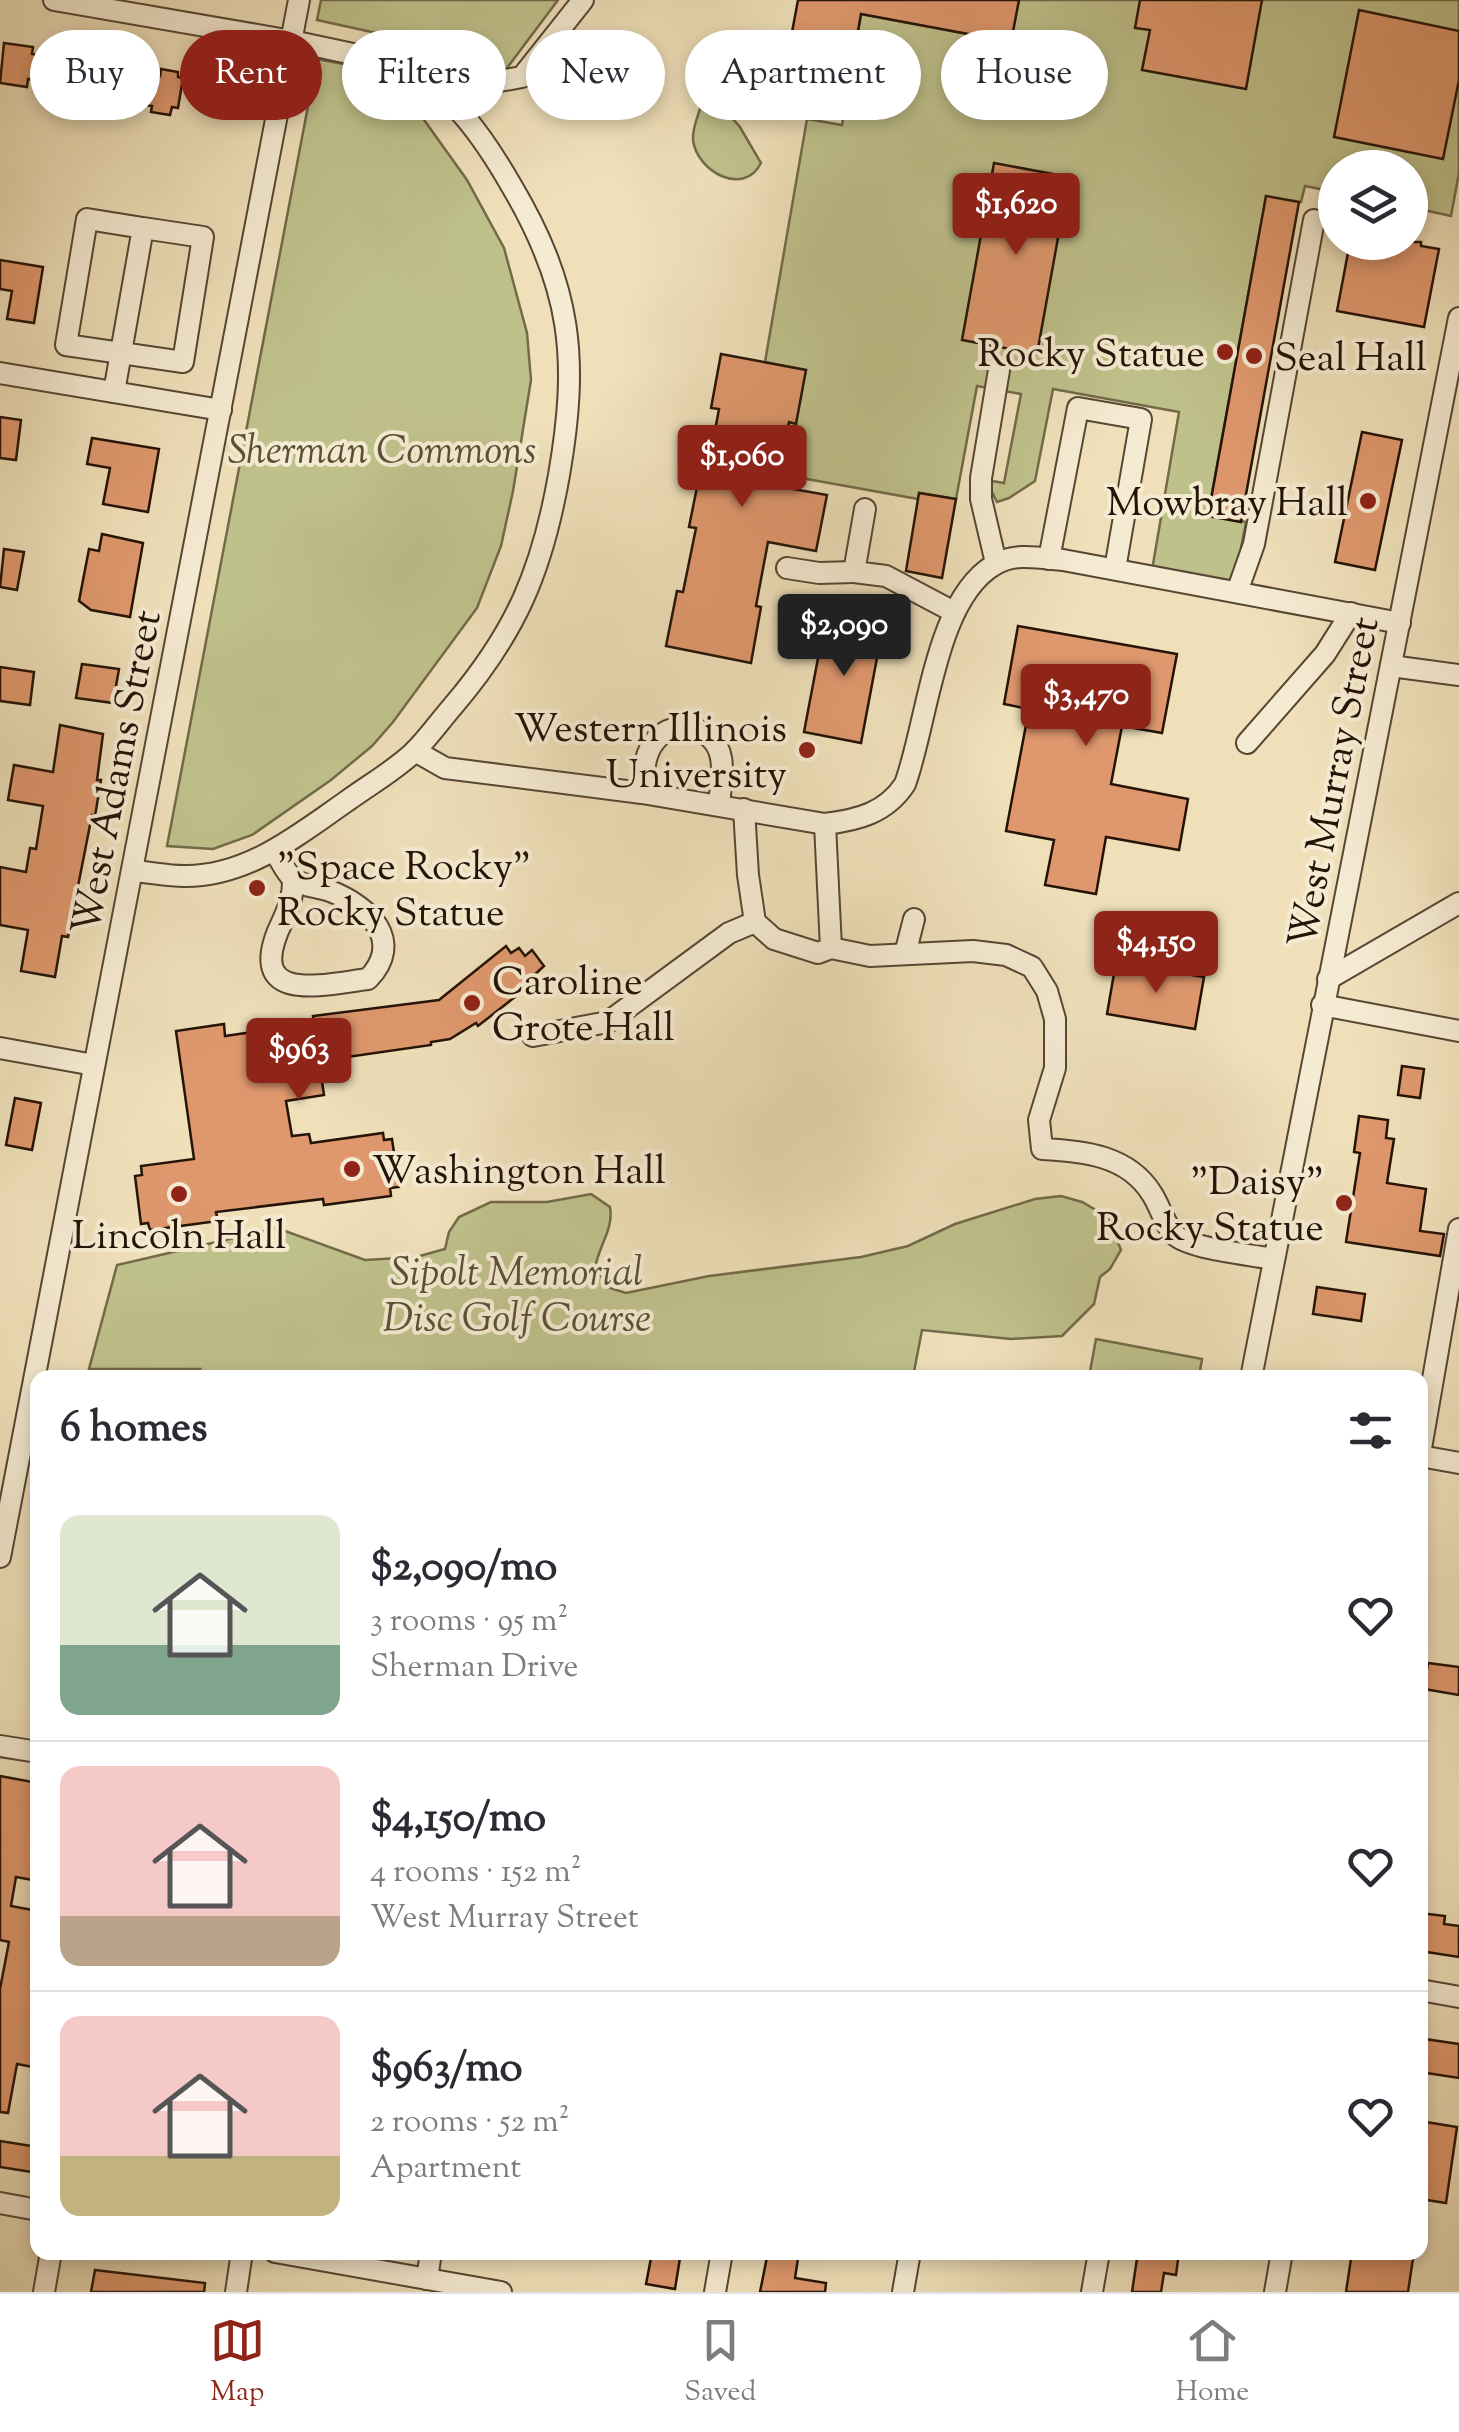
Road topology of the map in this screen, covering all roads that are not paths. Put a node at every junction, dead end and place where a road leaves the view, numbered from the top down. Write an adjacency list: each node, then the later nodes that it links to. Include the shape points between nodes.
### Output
1 (54, 0): 4 (street)
2 (300, 0): 5 (street, West Adams Street)
3 (584, 0): 6 (street, via 522,77)
4 (228, 30)
5 (294, 30)
6 (506, 80)
7 (277, 120): 16 (street, West Adams Street)
8 (467, 120): 30 (street, via 488,145 555,274 566,314 570,414 534,578 516,618 480,675)
9 (1314, 220): 23 (street, via 1254,544)
10 (143, 228): 12 (street); 12 (street, via 87,219 66,345); 12 (street, via 203,237 184,362)
11 (1459, 318): 26 (street, West Murray Street)
12 (121, 353): 15 (street)
13 (999, 370): 19 (street, via 981,478)
14 (0, 373): 15 (street)
15 (114, 392): 16 (street)
16 (221, 410): 36 (street, West Adams Street)
17 (865, 508): 22 (street)
18 (1049, 559): 19 (street); 21 (street); 21 (street, via 1078,408 1142,419)
19 (996, 563): 24 (street)
20 (787, 568): 22 (street)
21 (1115, 569): 23 (street)
22 (854, 572): 24 (street, via 886,576)
23 (1237, 592): 25 (street)
24 (954, 612): 34 (street, via 905,784 880,810)
25 (1350, 614): 26 (street); 29 (street, via 1325,654)
26 (1400, 622): 27 (street, West Murray Street)
27 (1390, 666): 28 (street); 43 (street, West Murray Street)
28 (1459, 675)
29 (1246, 743)
30 (415, 751): 31 (street, via 445,768); 35 (street)
31 (642, 793): 32 (street); 32 (street, via 654,741 687,727 718,747)
32 (719, 805): 33 (street)
33 (744, 809): 34 (street); 40 (street)
34 (825, 824): 41 (street)
35 (274, 851): 36 (street, via 207,874); 37 (street)
36 (132, 870): 48 (street, West Adams Street)
37 (293, 879): 37 (street, via 294,894 272,948 272,966 282,982 294,987 368,979 386,951 382,932 348,900)
38 (1459, 903): 43 (street)
39 (914, 919): 42 (street)
40 (755, 922): 41 (street, via 788,946 818,953); 46 (street, via 729,933 608,1022)
41 (831, 948): 42 (street)
42 (905, 954): 50 (street, via 974,951 1032,967 1055,1019 1054,1068 1039,1120 1042,1150 1106,1157 1150,1189 1175,1235)
43 (1328, 979): 44 (street, West Murray Street)
44 (1322, 1005): 45 (street); 50 (street, West Murray Street)
45 (1459, 1032)
46 (533, 1036)
47 (0, 1048): 48 (street)
48 (94, 1065): 51 (street, West Adams Street)
49 (1459, 1229): 54 (street)
50 (1274, 1260): 52 (street, West Murray Street)
51 (36, 1370)
52 (1253, 1370)
53 (30, 1401): 57 (street, West Adams Street)
54 (1428, 1409)
55 (1428, 1457): 56 (street)
56 (1459, 1463)
57 (0, 1558)
58 (0, 1746): 59 (street)
59 (30, 1751)
60 (1428, 1991): 61 (street)
61 (1459, 1997)
62 (0, 2203): 63 (street)
63 (30, 2209)
64 (50, 2260): 73 (street)
65 (241, 2260): 74 (street)
66 (321, 2260): 72 (street)
67 (431, 2260): 72 (street)
68 (721, 2260): 76 (street)
69 (909, 2260): 77 (street)
70 (1098, 2260): 78 (street)
71 (1281, 2260): 79 (street)
72 (427, 2279): 75 (street)
73 (44, 2292)
74 (236, 2292)
75 (501, 2292)
76 (715, 2292)
77 (903, 2292)
78 (1092, 2292)
79 (1275, 2292)

